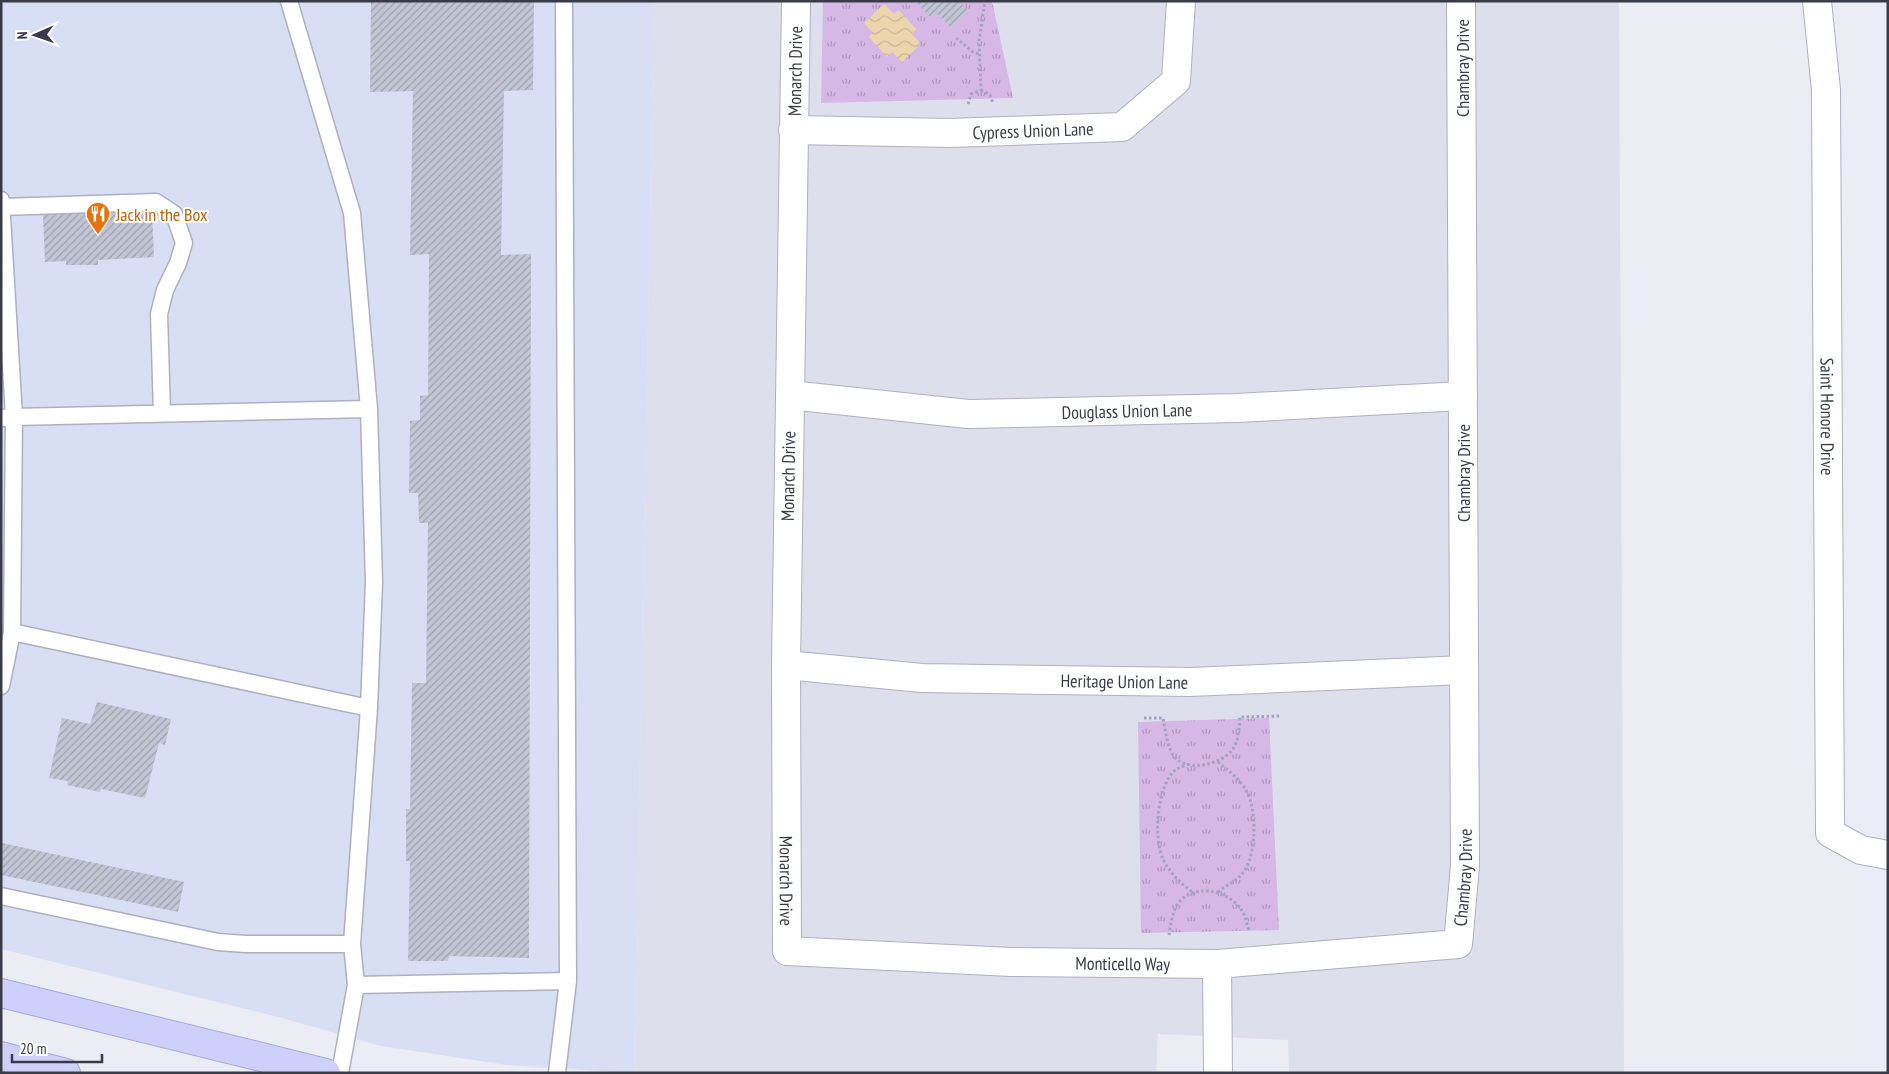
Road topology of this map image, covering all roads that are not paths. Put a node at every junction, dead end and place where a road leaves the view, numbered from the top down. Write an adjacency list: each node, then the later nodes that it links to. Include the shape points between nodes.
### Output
1 (289, 1): 12 (lane, via 352,213)
2 (564, 1): 26 (lane)
3 (796, 1): 7 (street, Monarch Drive)
4 (1181, 1): 7 (street, Cypress Union Lane, via 1176,81 1122,127 950,133)
5 (1461, 1): 11 (street, Chambray Drive)
6 (1816, 1): 20 (street, Saint Honore Drive, via 1826,90 1830,833 1862,850)
7 (793, 130): 10 (street, Monarch Drive)
8 (1, 200): 9 (lane)
9 (2, 207): 13 (lane, via 156,202 174,214 184,242 159,314); 14 (lane)
10 (790, 395): 11 (street, Douglass Union Lane, via 968,414 1237,408); 16 (street, Monarch Drive)
11 (1463, 396): 17 (street, Chambray Drive)
12 (369, 409): 13 (lane); 19 (lane, via 374,582)
13 (162, 413): 14 (lane)
14 (7, 418): 15 (lane)
15 (12, 632): 18 (lane); 19 (lane)
16 (786, 665): 17 (street, Heritage Union Lane, via 922,678 1190,682); 24 (street, Monarch Drive)
17 (1464, 670): 23 (street, Chambray Drive, via 1465,866)
18 (1, 686)
19 (369, 708): 22 (lane)
20 (1888, 855)
21 (1, 896): 22 (lane, via 218,942)
22 (352, 944): 27 (lane)
23 (1458, 944): 25 (street, Monticello Way)
24 (787, 952): 25 (street, Monticello Way, via 1011,962)
25 (1217, 964): 34 (street)
26 (568, 981): 27 (lane); 33 (lane)
27 (356, 985): 32 (lane)
28 (1, 993): 31 (main road)
29 (1, 1056): 30 (main road)
30 (66, 1073)
31 (326, 1073)
32 (340, 1073)
33 (557, 1073)
34 (1218, 1073)

